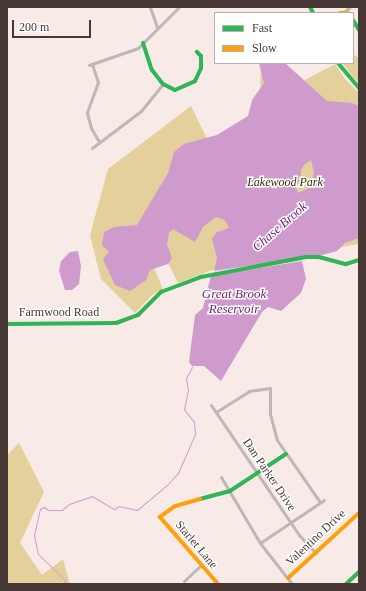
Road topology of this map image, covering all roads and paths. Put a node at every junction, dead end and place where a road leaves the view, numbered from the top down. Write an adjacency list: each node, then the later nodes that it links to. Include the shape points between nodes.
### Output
1 (150, 7): 5 (street)
2 (179, 7): 5 (street)
3 (350, 7): 4 (street)
4 (347, 12)
5 (157, 27): 6 (street)
6 (143, 43): 9 (street, via 152,70); 11 (street, via 138,48 90,64 98,82 87,113 90,128)
7 (197, 52): 9 (street, via 201,56 202,68 195,82 182,89 172,89)
8 (339, 64): 10 (street)
9 (163, 84): 11 (street, via 141,111)
10 (359, 88)
11 (99, 142): 12 (street)
12 (92, 148)
13 (359, 260): 14 (street, Farmwood Road, via 346,264 306,257 201,277 161,292 138,315 116,323)
14 (7, 324)
15 (211, 405): 16 (street, Dan Parker Drive)
16 (216, 412): 17 (street, via 249,391 270,388 273,428); 18 (street, Dan Parker Drive)
17 (286, 454): 18 (street); 22 (street, via 322,501)
18 (258, 473): 20 (street); 22 (street, Dan Parker Drive)
19 (221, 477): 20 (street)
20 (230, 491): 23 (street); 25 (street, Starlet Lane, via 175,506 160,517)
21 (359, 513): 24 (street, Valentino Drive)
22 (290, 523): 23 (street); 24 (street, Dan Parker Drive)
23 (260, 543): 27 (street)
24 (316, 553): 27 (street, Valentino Drive)
25 (200, 566): 28 (street); 29 (street, Starlet Lane)
26 (359, 572): 31 (street)
27 (288, 578): 30 (street)
28 (184, 581)
29 (218, 584)
30 (292, 584)
31 (347, 584)

